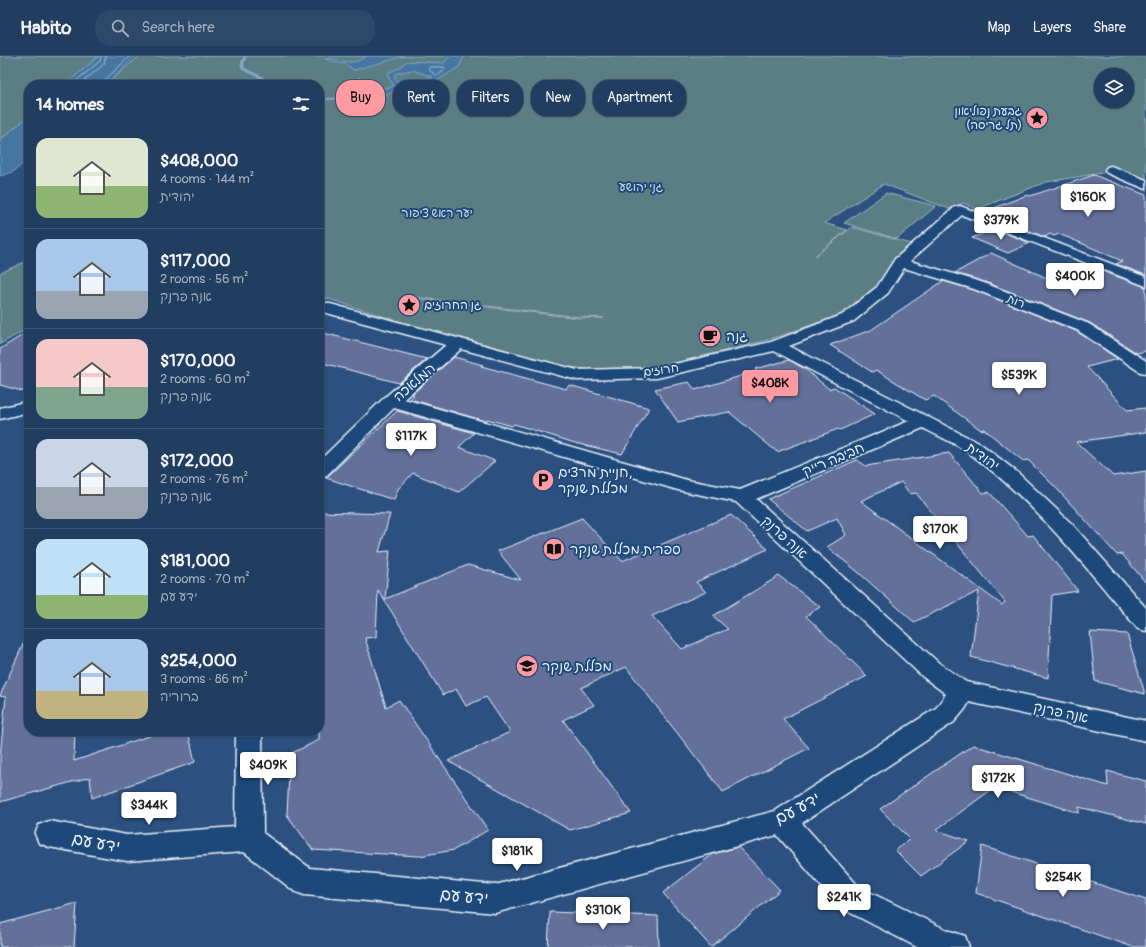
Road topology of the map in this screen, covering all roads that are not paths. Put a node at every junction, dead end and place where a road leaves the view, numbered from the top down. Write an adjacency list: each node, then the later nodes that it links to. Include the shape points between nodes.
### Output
1 (1111, 170): 2 (street)
2 (1146, 185)
3 (900, 262): 4 (street, חרוזים, via 960,210); 7 (street, חרוזים, via 883,290 848,318); 8 (street, רות, via 979,286 1083,327)
4 (1146, 282)
5 (324, 307): 6 (street, חרוזים)
6 (458, 344): 7 (street, חרוזים, via 577,375 657,373); 9 (street, המלאכה)
7 (776, 346): 12 (street, יהודית)
8 (1146, 368)
9 (390, 402): 13 (street, המלאכה); 14 (street, via 685,486)
10 (24, 407): 11 (street)
11 (0, 414)
12 (924, 421): 14 (street, חביבה רייק); 15 (street, יהודית, via 974,448 1010,476 1065,529)
13 (324, 467)
14 (742, 498): 16 (street, אנה פרנק, via 931,670)
15 (1146, 623)
16 (960, 690): 17 (street, אנה פרנק); 19 (street, ידע עם, via 956,702 945,715)
17 (1146, 731)
18 (250, 736): 21 (street)
19 (782, 821): 21 (street, ידע עם, via 495,899 304,882); 22 (street, via 849,897 943,944)
20 (49, 834): 21 (street, ידע עם, via 127,848)
21 (249, 839)
22 (954, 947)

